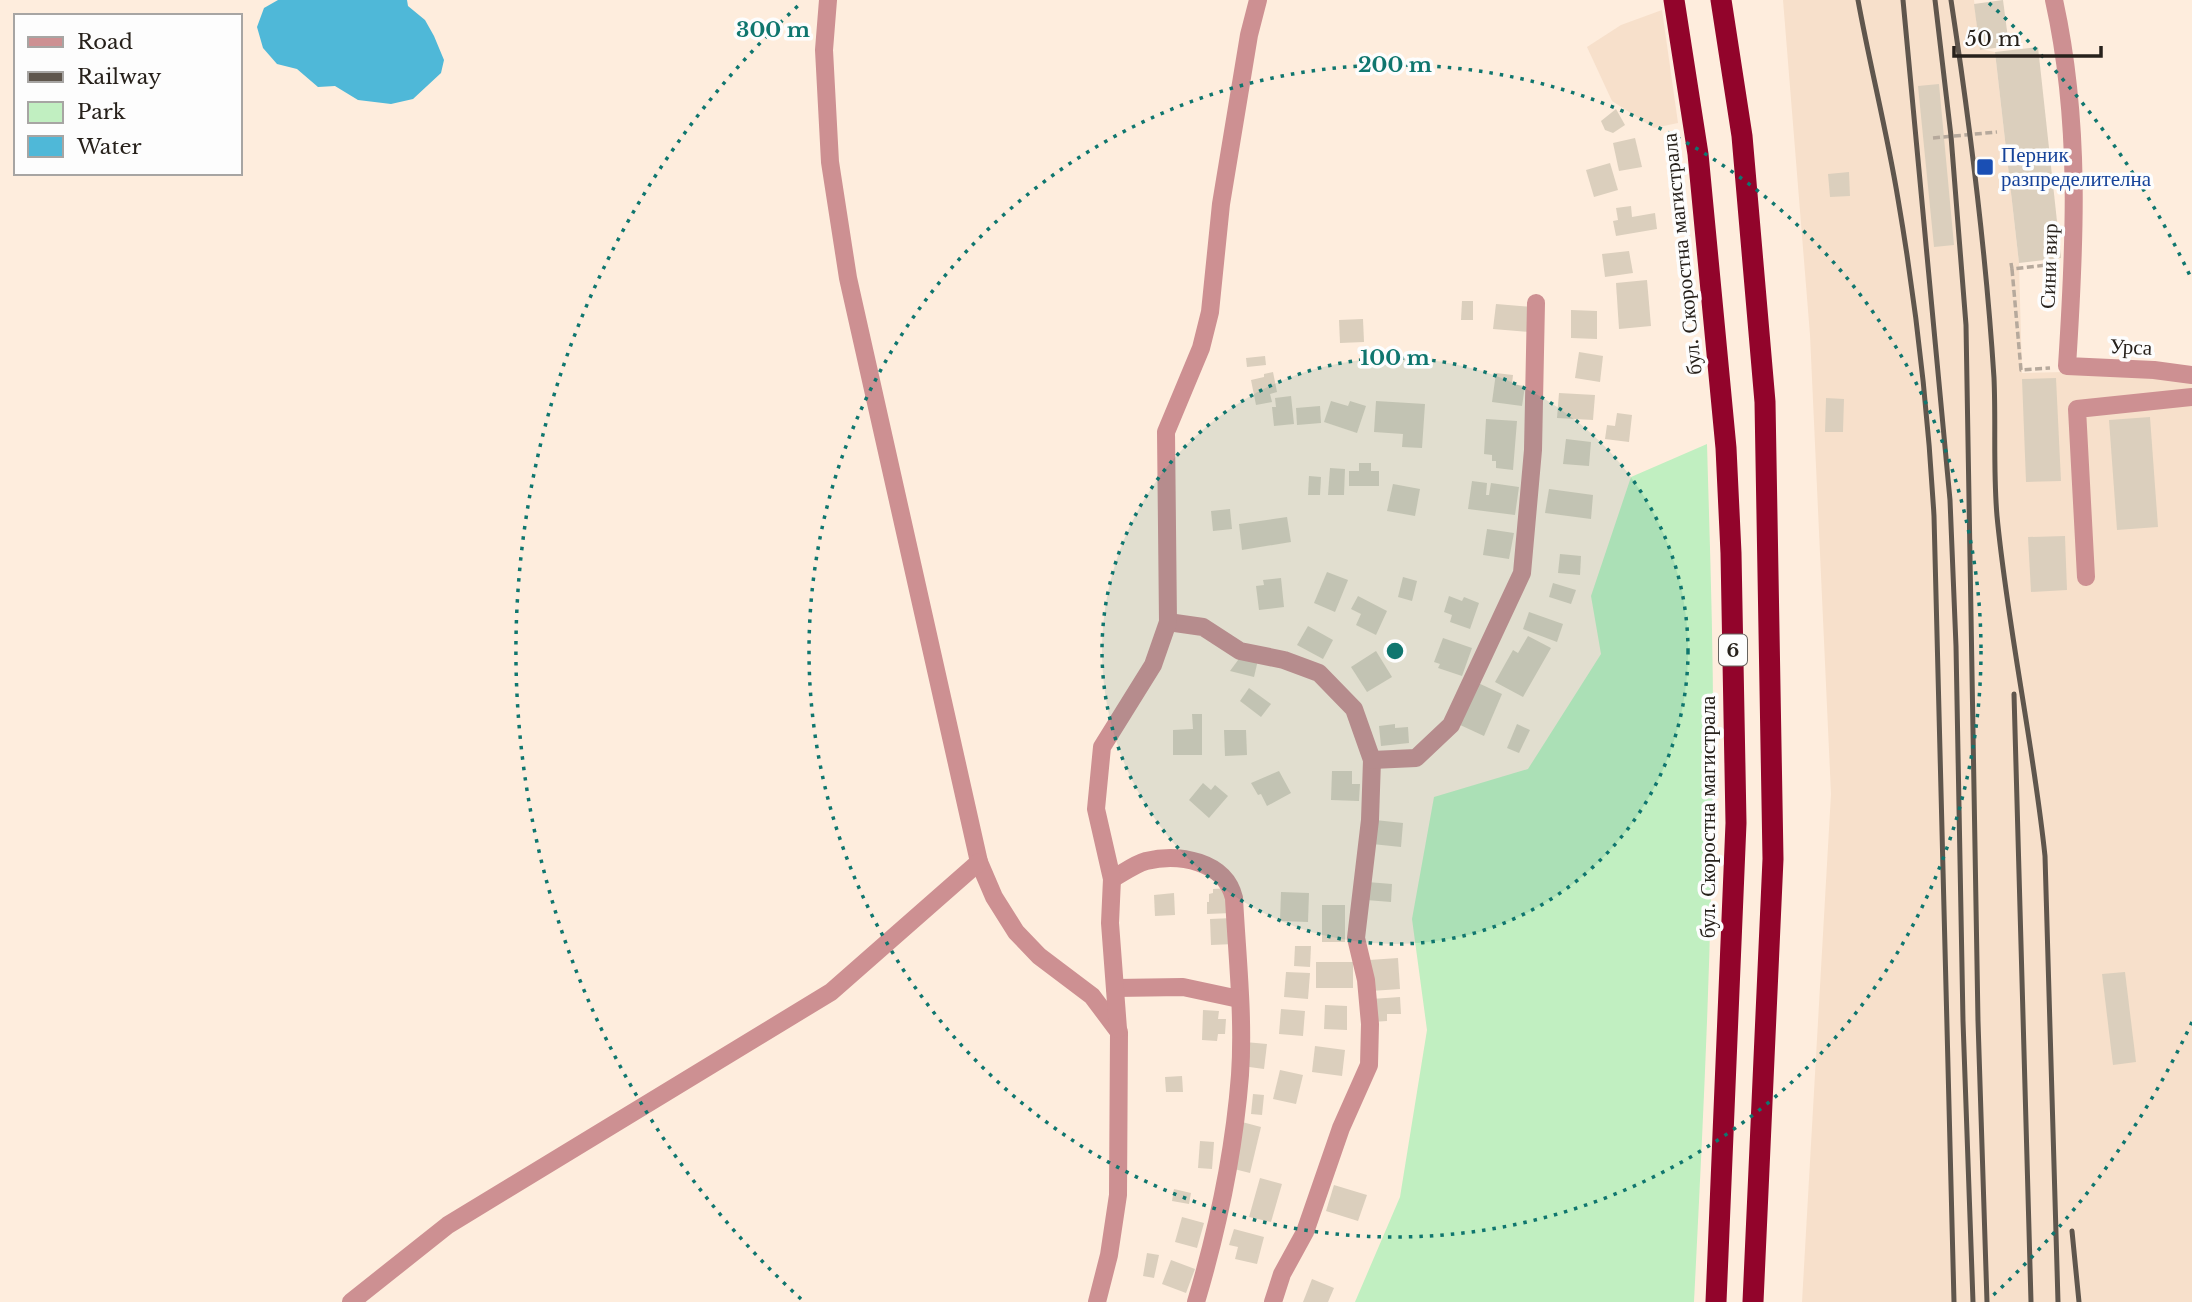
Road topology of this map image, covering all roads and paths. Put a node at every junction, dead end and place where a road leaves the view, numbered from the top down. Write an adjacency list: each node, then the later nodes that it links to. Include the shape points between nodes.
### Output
1 (828, 0): 19 (street, via 824,50 830,162 848,278)
2 (1258, 0): 17 (street, via 1221,204 1210,312 1166,432)
3 (1674, 0): 28 (highway, бул. Скоростна магистрала / 6, via 1698,154 1726,448 1731,553 1736,823)
4 (1721, 0): 29 (highway, 6, via 1742,136 1765,416 1773,859)
5 (2054, 0): 12 (street, Сини вир, via 2073,118 2073,273)
6 (1997, 132): 7 (path)
7 (1933, 138)
8 (2011, 263): 10 (path)
9 (2049, 265): 10 (path)
10 (2012, 269): 13 (path, via 2021,370)
11 (1536, 303): 18 (street, via 1532,450 1522,573 1451,725 1416,758)
12 (2067, 366): 14 (street, Урса)
13 (2047, 368)
14 (2192, 374)
15 (2192, 397): 16 (street, via 2077,409)
16 (2086, 577)
17 (1168, 622): 18 (street, via 1203,627 1240,651 1320,673 1354,709); 20 (street, via 1153,665 1102,747 1096,809)
18 (1372, 760): 27 (street, via 1356,938 1366,980 1369,1065)
19 (979, 862): 23 (street, via 1016,932 1039,956 1092,996); 24 (street, via 831,992 448,1225)
20 (1112, 879): 21 (street); 22 (street, via 1144,862 1170,857 1196,861 1221,875 1231,885 1234,898)
21 (1115, 988): 22 (street, via 1183,987); 23 (street)
22 (1239, 999): 26 (street, via 1240,1073 1232,1145 1216,1236)
23 (1119, 1031): 25 (street, via 1118,1195 1110,1255)
24 (351, 1302)
25 (1097, 1302)
26 (1196, 1302)
27 (1273, 1302)
28 (1716, 1302)
29 (1753, 1302)

